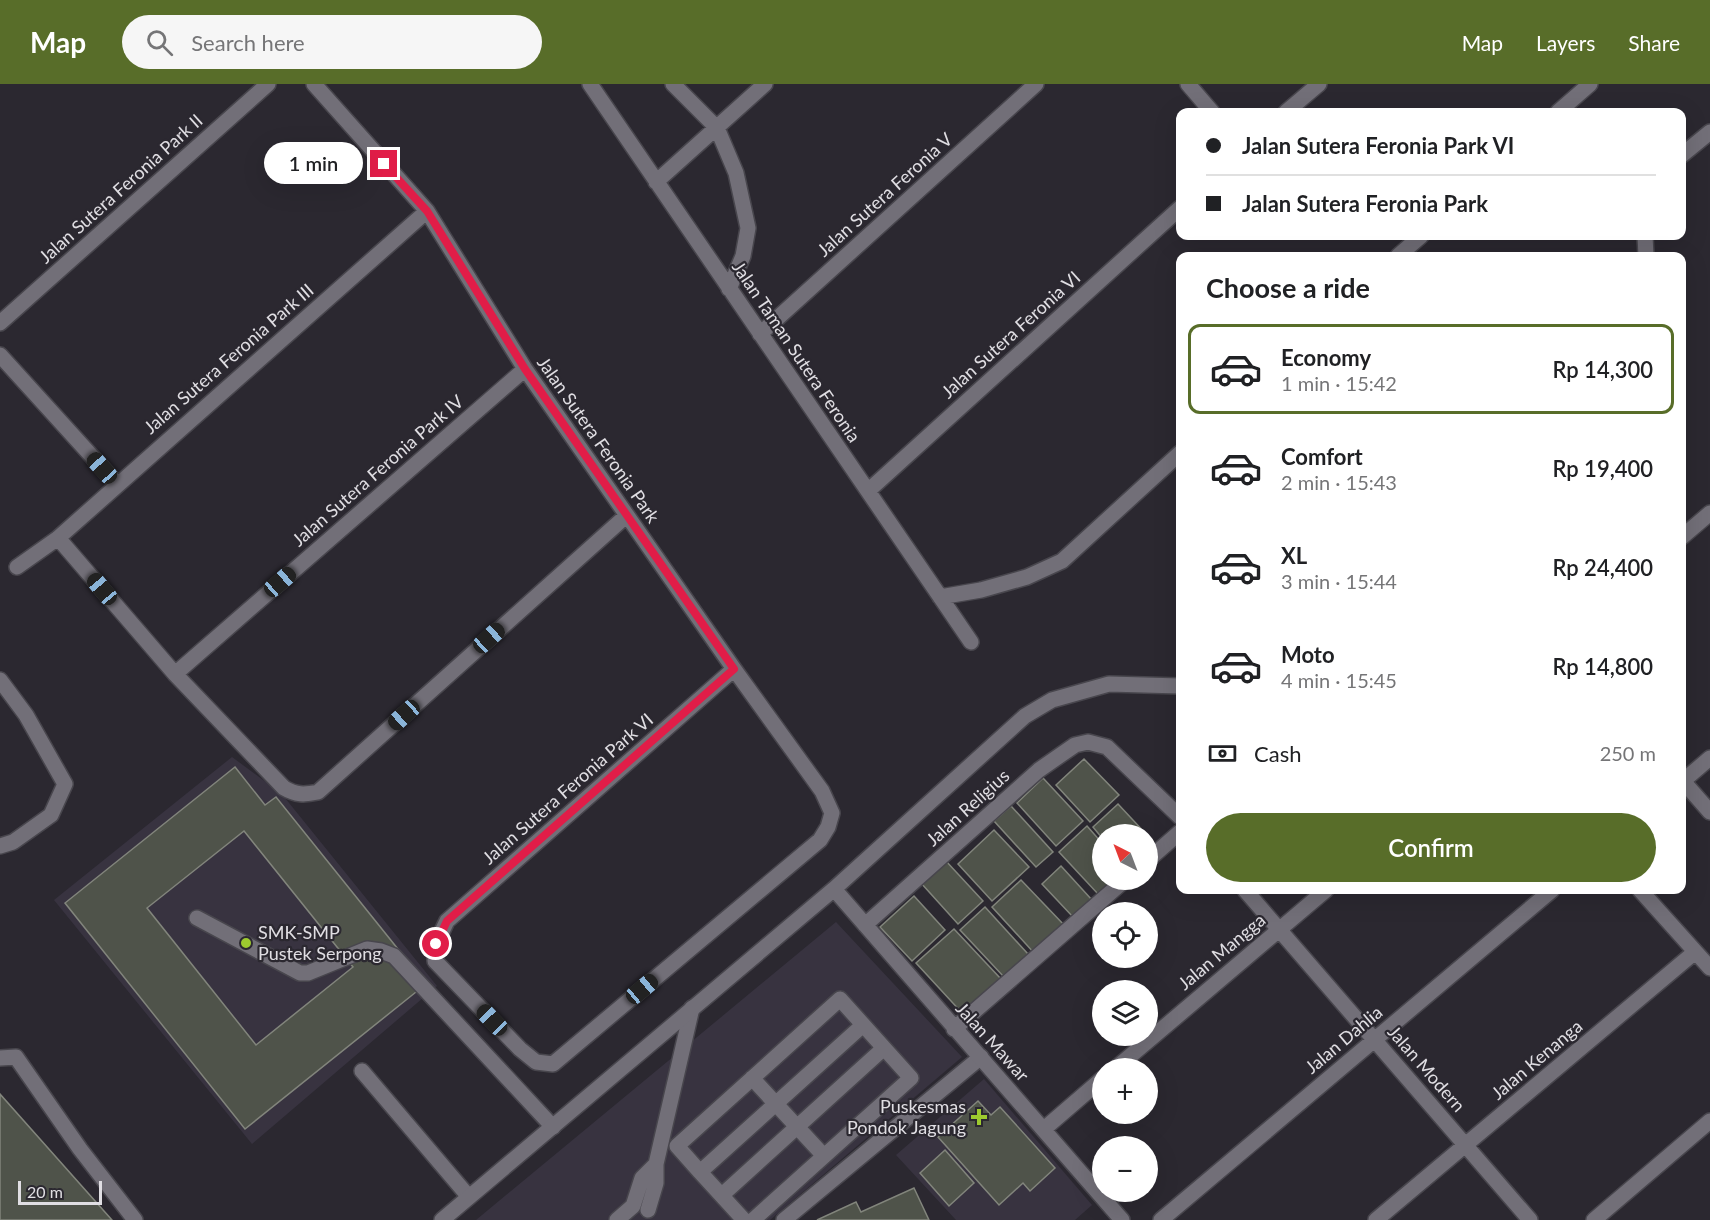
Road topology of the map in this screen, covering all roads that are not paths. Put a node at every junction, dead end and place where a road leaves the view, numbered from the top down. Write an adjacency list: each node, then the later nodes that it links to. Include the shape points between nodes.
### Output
1 (268, 84): 22 (street, Jalan Sutera Feronia Park II)
2 (314, 84): 17 (street, Jalan Sutera Feronia Park)
3 (590, 84): 16 (street, Jalan Taman Sutera Feronia)
4 (673, 84): 13 (street)
5 (765, 84): 13 (street)
6 (1036, 84): 23 (street, Jalan Sutera Feronia V)
7 (1188, 84): 10 (street)
8 (1318, 84): 11 (street)
9 (1590, 84): 12 (street)
10 (1209, 108)
11 (1294, 108)
12 (1563, 108)
13 (717, 128): 16 (street); 21 (street, via 736,174 748,228 743,256)
14 (1710, 132): 15 (street)
15 (1686, 153)
16 (656, 182): 21 (street, Jalan Taman Sutera Feronia)
17 (427, 211): 25 (street, Jalan Sutera Feronia Park); 27 (street, Jalan Sutera Feronia Park III)
18 (1176, 212): 28 (street, Jalan Sutera Feronia VI)
19 (1413, 240): 20 (street)
20 (1402, 252)
21 (729, 289): 23 (street, Jalan Taman Sutera Feronia)
22 (0, 323)
23 (760, 334): 28 (street, Jalan Taman Sutera Feronia)
24 (0, 355): 27 (street)
25 (525, 369): 30 (street, Jalan Sutera Feronia Park); 37 (street, Jalan Sutera Feronia Park IV)
26 (1176, 457): 34 (street, via 1062,561 1027,577)
27 (117, 484): 32 (street, Jalan Sutera Feronia Park III)
28 (868, 491): 34 (street, Jalan Taman Sutera Feronia)
29 (1710, 513): 31 (street)
30 (626, 516): 36 (street, Jalan Sutera Feronia Park); 37 (street, via 318,792 303,795 284,789)
31 (1686, 534)
32 (58, 538): 33 (street, Jalan Sutera Feronia Park III); 37 (street)
33 (17, 567)
34 (940, 597): 35 (street, Jalan Taman Sutera Feronia)
35 (971, 642)
36 (734, 669): 67 (street, Jalan Sutera Feronia Park, via 822,790 832,813 828,827 820,840); 67 (street, Jalan Sutera Feronia Park VI, via 447,921 436,944 435,961 520,1049 536,1062)
37 (175, 674)
38 (0, 680): 46 (street, via 26,715 65,784 51,815 13,842)
39 (1176, 686): 48 (street, via 1109,684 1052,700 1025,716)
40 (1710, 758): 41 (street)
41 (1686, 777)
42 (1686, 785): 43 (street)
43 (1710, 812)
44 (1176, 813): 55 (street, Jalan Religius, via 1107,747 1089,742 1075,745 1039,770)
45 (1176, 836): 47 (street)
46 (0, 846)
47 (1158, 851)
48 (834, 889): 55 (street, Jalan Mawar); 59 (street)
49 (1113, 890): 61 (street)
50 (1249, 894): 56 (street, Jalan Modern)
51 (1321, 894): 56 (street, Jalan Mangga)
52 (1547, 894): 62 (street, Jalan Dahlia)
53 (1644, 894): 57 (street)
54 (197, 918): 73 (street, via 300,974 367,949 394,956)
55 (865, 925): 61 (street, Jalan Mawar)
56 (1280, 929): 62 (street, Jalan Modern); 66 (street, Jalan Mangga)
57 (1695, 952): 58 (street); 76 (street, Jalan Kenanga)
58 (1710, 968)
59 (692, 1008): 73 (street); 78 (street)
60 (863, 1025): 63 (street); 69 (street, via 840,999); 71 (street)
61 (954, 1029): 64 (street, Jalan Mawar)
62 (1374, 1040): 76 (street, Jalan Modern); 91 (street, Jalan Dahlia)
63 (884, 1048): 74 (street); 77 (street, via 911,1078)
64 (981, 1057): 75 (street, Jalan Mawar); 89 (street)
65 (0, 1058): 85 (street, via 16,1057)
66 (1128, 1058)
67 (553, 1064)
68 (362, 1071): 81 (street)
69 (752, 1078): 71 (street); 79 (street, via 677,1146)
70 (1092, 1088): 75 (street)
71 (776, 1104): 74 (street); 79 (street)
72 (1710, 1121): 94 (street)
73 (553, 1127): 81 (street)
74 (796, 1127): 77 (street); 80 (street)
75 (1044, 1129): 90 (street, Jalan Mawar)
76 (1466, 1144): 92 (street, Jalan Kenanga); 93 (street, Jalan Modern)
77 (824, 1156): 88 (street)
78 (656, 1164): 82 (street, via 642,1178); 83 (street)
79 (700, 1172): 80 (street)
80 (722, 1195): 84 (street)
81 (469, 1197): 86 (street)
82 (633, 1206): 83 (street); 87 (street)
83 (652, 1215)
84 (734, 1217)
85 (135, 1220)
86 (442, 1220)
87 (617, 1220)
88 (753, 1220)
89 (784, 1220)
90 (1122, 1220)
91 (1161, 1220)
92 (1376, 1220)
93 (1530, 1220)
94 (1594, 1220)

